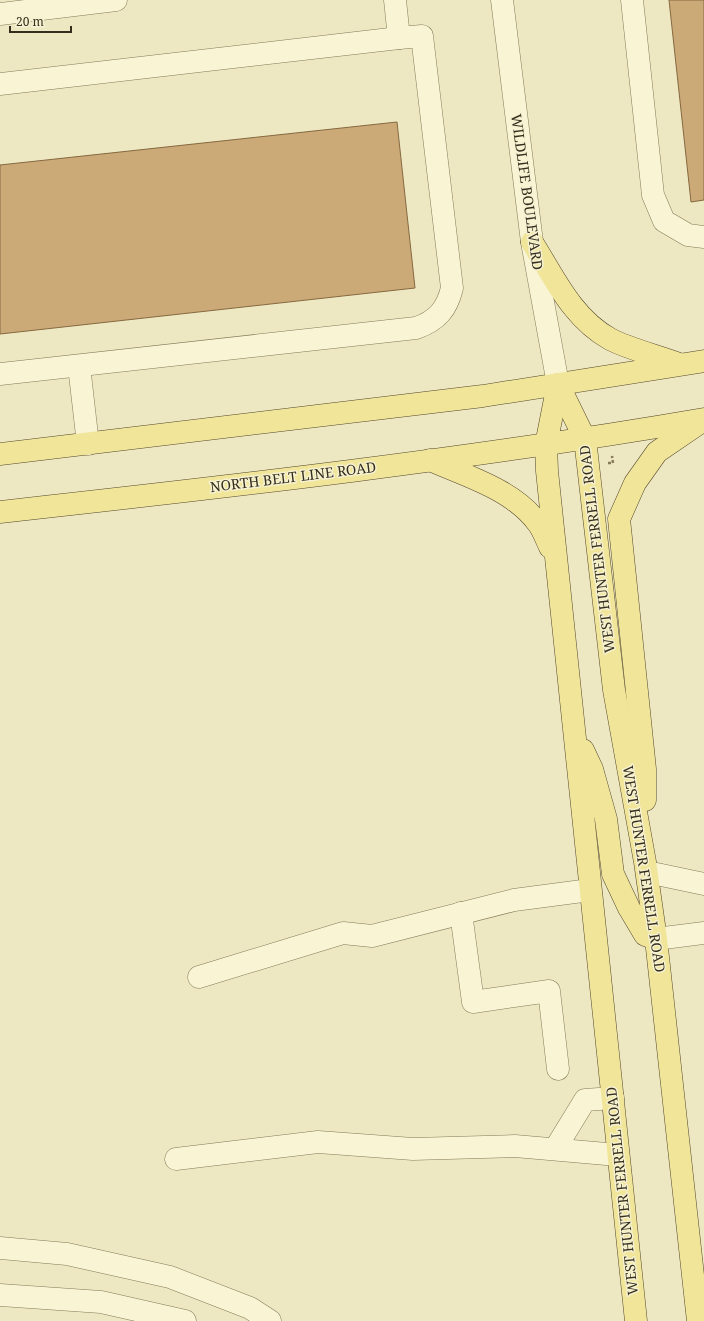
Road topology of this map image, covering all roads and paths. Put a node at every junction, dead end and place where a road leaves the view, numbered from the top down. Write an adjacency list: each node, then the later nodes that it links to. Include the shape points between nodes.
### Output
1 (116, 0): 5 (street)
2 (395, 0): 6 (street)
3 (502, 0): 9 (street, WILDLIFE BOULEVARD)
4 (632, 0): 8 (street, via 653,196 664,221 688,235)
5 (0, 14)
6 (399, 38): 7 (street); 12 (street, via 422,36 452,288 449,301 440,313 429,324 416,328)
7 (0, 84)
8 (704, 237)
9 (532, 242): 11 (main road, via 570,304 588,324 611,339); 14 (street, WILDLIFE BOULEVARD)
10 (704, 361): 11 (main road)
11 (682, 365): 14 (main road)
12 (79, 366): 13 (street); 17 (street)
13 (0, 374)
14 (558, 384): 16 (main road, WEST HUNTER FERRELL ROAD); 17 (main road, via 483,396); 18 (main road, WEST HUNTER FERRELL ROAD)
15 (704, 419): 16 (main road, NORTH BELT LINE ROAD); 26 (main road, via 657,452 635,483 619,519 644,769)
16 (585, 439): 18 (main road, NORTH BELT LINE ROAD); 26 (main road, WEST HUNTER FERRELL ROAD, via 614,690)
17 (88, 444): 19 (main road)
18 (546, 445): 21 (main road, NORTH BELT LINE ROAD); 24 (main road, WEST HUNTER FERRELL ROAD)
19 (0, 454)
20 (612, 456): 22 (path)
21 (430, 460): 23 (main road, NORTH BELT LINE ROAD); 24 (main road, via 503,493 523,507 538,522)
22 (613, 463)
23 (0, 512)
24 (555, 558): 25 (main road, WEST HUNTER FERRELL ROAD)
25 (573, 729): 28 (main road, WEST HUNTER FERRELL ROAD); 31 (main road, via 592,768 606,819 613,874 645,935)
26 (646, 867): 27 (street); 31 (main road, WEST HUNTER FERRELL ROAD)
27 (704, 884)
28 (590, 890): 29 (street, via 514,900); 34 (main road, WEST HUNTER FERRELL ROAD)
29 (461, 913): 32 (street, via 372,936 343,933); 33 (street, via 473,1002 549,991)
30 (704, 934): 31 (street)
31 (656, 939): 43 (main road, WEST HUNTER FERRELL ROAD)
32 (199, 977)
33 (558, 1069)
34 (612, 1098): 35 (street, via 585,1100); 36 (main road, WEST HUNTER FERRELL ROAD)
35 (555, 1149): 36 (street); 37 (street, via 515,1146 413,1149 318,1142)
36 (618, 1155): 42 (main road, WEST HUNTER FERRELL ROAD)
37 (176, 1159)
38 (0, 1248): 41 (street, via 67,1254 170,1277 250,1308)
39 (0, 1294): 40 (street, via 101,1302)
40 (185, 1321)
41 (270, 1321)
42 (636, 1321)
43 (698, 1321)

